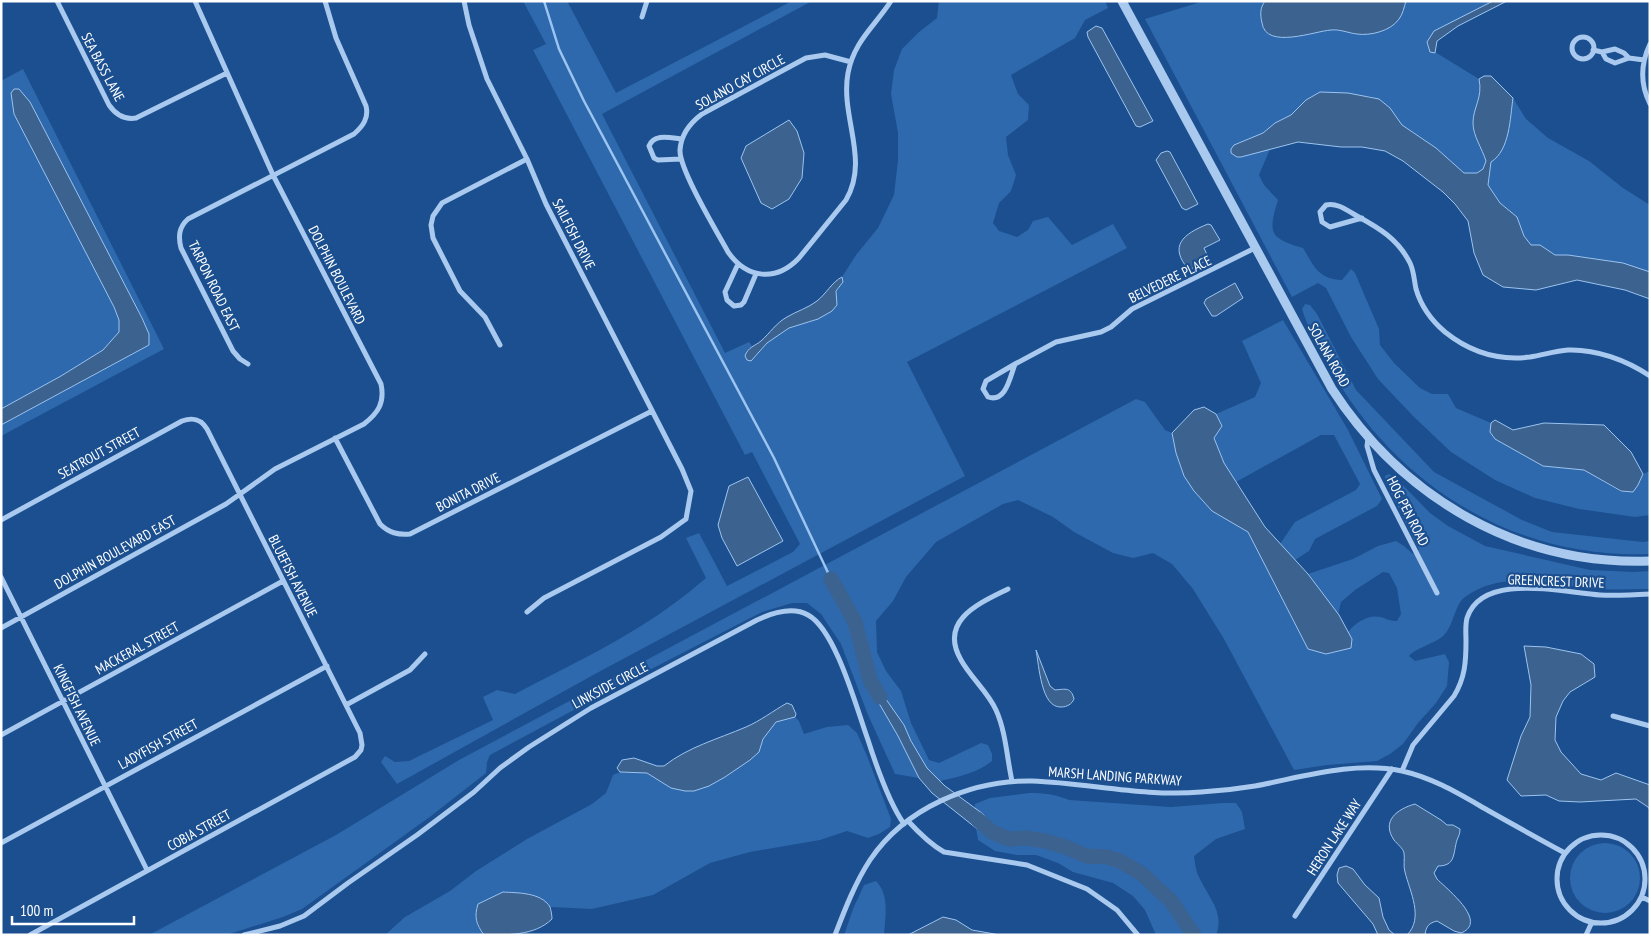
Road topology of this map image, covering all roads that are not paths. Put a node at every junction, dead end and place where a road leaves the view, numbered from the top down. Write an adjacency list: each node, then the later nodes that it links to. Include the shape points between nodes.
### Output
1 (57, 1): 15 (street, SEA BASS LANE, via 109,105 124,118 136,118)
2 (194, 1): 15 (street, DOLPHIN BOULEVARD)
3 (325, 1): 20 (street, via 336,38 366,106 366,118 354,134)
4 (464, 1): 18 (street, SAILFISH DRIVE, via 488,79)
5 (647, 1): 8 (street)
6 (891, 1): 14 (street, via 862,38)
7 (1122, 1): 22 (street, SOLANA ROAD)
8 (642, 17)
9 (1650, 44): 13 (street)
10 (1593, 50): 10 (street, via 1591,42 1584,38 1577,39 1572,46 1574,56 1582,59 1590,56); 11 (street)
11 (1602, 52): 12 (street, via 1615,48); 12 (street, via 1614,63)
12 (1629, 58): 13 (street)
13 (1644, 60): 16 (street, via 1643,84)
14 (851, 62): 17 (street, SOLANO CAY CIRCLE, via 825,54 806,58 702,114); 24 (street, via 847,102 856,159 851,191 786,269)
15 (226, 73): 20 (street, DOLPHIN BOULEVARD)
16 (1650, 104)
17 (682, 139): 19 (street); 19 (street, via 656,138 648,146 658,160)
18 (526, 159): 25 (street, via 442,203 431,225 433,238 460,291 485,317); 29 (street, SAILFISH DRIVE)
19 (681, 159): 23 (street, via 728,252)
20 (273, 175): 26 (street, TARPON ROAD EAST, via 188,219 179,235 181,248 233,351); 31 (street, DOLPHIN BOULEVARD, via 383,392 381,406 373,417)
21 (1362, 218): 21 (street, via 1330,227 1322,222 1320,212 1326,205 1336,204); 28 (street, via 1386,232 1397,243 1410,264 1426,311 1444,331 1469,348 1517,358 1581,350 1611,357)
22 (1255, 248): 27 (street, BELVEDERE PLACE, via 1132,309 1101,332 1056,342); 32 (street, SOLANA ROAD, via 1332,389)
23 (738, 264): 24 (street); 24 (street, via 725,292 727,300 734,306 744,302)
24 (756, 274)
25 (500, 345)
26 (248, 364)
27 (1015, 364): 27 (street, BELVEDERE PLACE, via 986,381 983,389 988,397 1002,395)
28 (1650, 376)
29 (652, 410): 31 (street, BONITA DRIVE, via 410,534 396,534 380,524); 41 (street, SAILFISH DRIVE, via 691,491 686,519 661,537 544,598)
30 (207, 429): 33 (street, BLUEFISH AVENUE); 34 (street, SEATROUT STREET, via 200,421 182,421)
31 (335, 438): 33 (street, DOLPHIN BOULEVARD, via 275,469)
32 (1368, 438): 35 (street, SOLANA ROAD, via 1430,494 1462,515 1505,535 1572,555); 39 (street, HOG PEN ROAD, via 1374,470)
33 (239, 494): 37 (street, BLUEFISH AVENUE); 42 (street, DOLPHIN BOULEVARD EAST)
34 (1, 520)
35 (1650, 561)
36 (1, 577): 42 (street, KINGFISH AVENUE)
37 (283, 581): 45 (street, BLUEFISH AVENUE); 46 (street, MACKERAL STREET)
38 (1008, 589): 54 (street, via 968,611 958,626 956,642 961,660 997,711)
39 (1437, 593)
40 (1650, 594): 53 (street, GREENCREST DRIVE, via 1600,595 1515,588 1496,591 1479,600 1468,618 1465,671 1459,688 1413,745)
41 (527, 612)
42 (21, 617): 43 (street, DOLPHIN BOULEVARD EAST); 46 (street, KINGFISH AVENUE)
43 (1, 628)
44 (425, 654): 47 (street, via 410,670)
45 (327, 666): 47 (street, BLUEFISH AVENUE); 55 (street, LADYFISH STREET)
46 (63, 701): 51 (street, MACKERAL STREET); 55 (street, KINGFISH AVENUE)
47 (346, 705): 50 (street, BLUEFISH AVENUE)
48 (1614, 716): 49 (street)
49 (1650, 726)
50 (360, 732): 59 (street, COBIA STREET, via 362,745 355,757)
51 (1, 735)
52 (1392, 770): 53 (street, MARSH LANDING PARKWAY); 54 (street, MARSH LANDING PARKWAY, via 1353,768 1194,793 1135,792); 62 (street, HERON LAKE WAY)
53 (1402, 771): 58 (street, MARSH LANDING PARKWAY, via 1447,787)
54 (1012, 781): 56 (street, MARSH LANDING PARKWAY, via 962,792)
55 (105, 786): 57 (street, LADYFISH STREET); 59 (street, KINGFISH AVENUE)
56 (906, 823): 65 (street, LINKSIDE CIRCLE, via 895,809 848,680 826,634 818,622 806,614 792,610 780,612 756,620 569,721 529,746 417,836 304,916); 66 (street, MARSH LANDING PARKWAY, via 871,858 855,886); 67 (street, LINKSIDE CIRCLE, via 944,852 1027,865 1087,889 1117,910)
57 (1, 843)
58 (1565, 853): 60 (street, via 1573,844 1590,836 1600,834 1620,839 1641,859 1645,877); 63 (street, via 1558,866 1559,893 1576,916)
59 (147, 870): 64 (street, COBIA STREET)
60 (1642, 897): 61 (street); 63 (street, via 1624,917 1607,923)
61 (1650, 901)
62 (1295, 916)
63 (1592, 922): 68 (street)
64 (30, 935)
65 (244, 935)
66 (835, 935)
67 (1138, 935)
68 (1586, 935)

